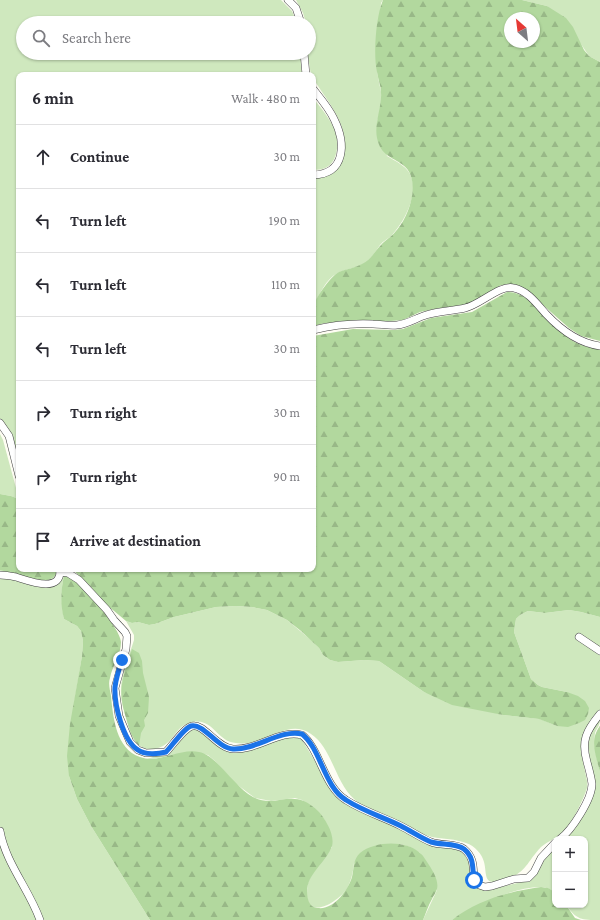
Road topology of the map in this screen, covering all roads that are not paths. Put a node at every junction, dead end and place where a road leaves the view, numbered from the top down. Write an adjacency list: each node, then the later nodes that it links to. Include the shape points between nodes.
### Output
1 (288, 0): 2 (street, via 296,8)
2 (299, 16)
3 (305, 60): 4 (street)
4 (306, 72)
5 (316, 93): 6 (street, via 334,119 341,137 341,149 335,167)
6 (316, 174)
7 (316, 329): 8 (street, via 339,324 403,324 431,313 474,306 496,291 507,287 527,294 569,334)
8 (600, 346)
9 (0, 424): 10 (street, via 9,436)
10 (16, 464)
11 (60, 572): 13 (street, via 58,580 48,584)
12 (65, 572): 19 (street, via 79,580 108,610 127,636 115,688 123,727 130,742 138,750 146,753 166,752 185,730 192,726 199,726 226,748 234,749 292,734 302,734 310,743 334,787 345,800 430,841 460,847 474,866 474,880 485,887 532,876 541,858)
13 (0, 575)
14 (579, 637): 15 (street)
15 (600, 651)
16 (600, 714): 18 (street, via 586,734 585,741 591,789 577,821)
17 (0, 831): 20 (street, via 6,854)
18 (564, 836)
19 (552, 845)
20 (40, 920)

